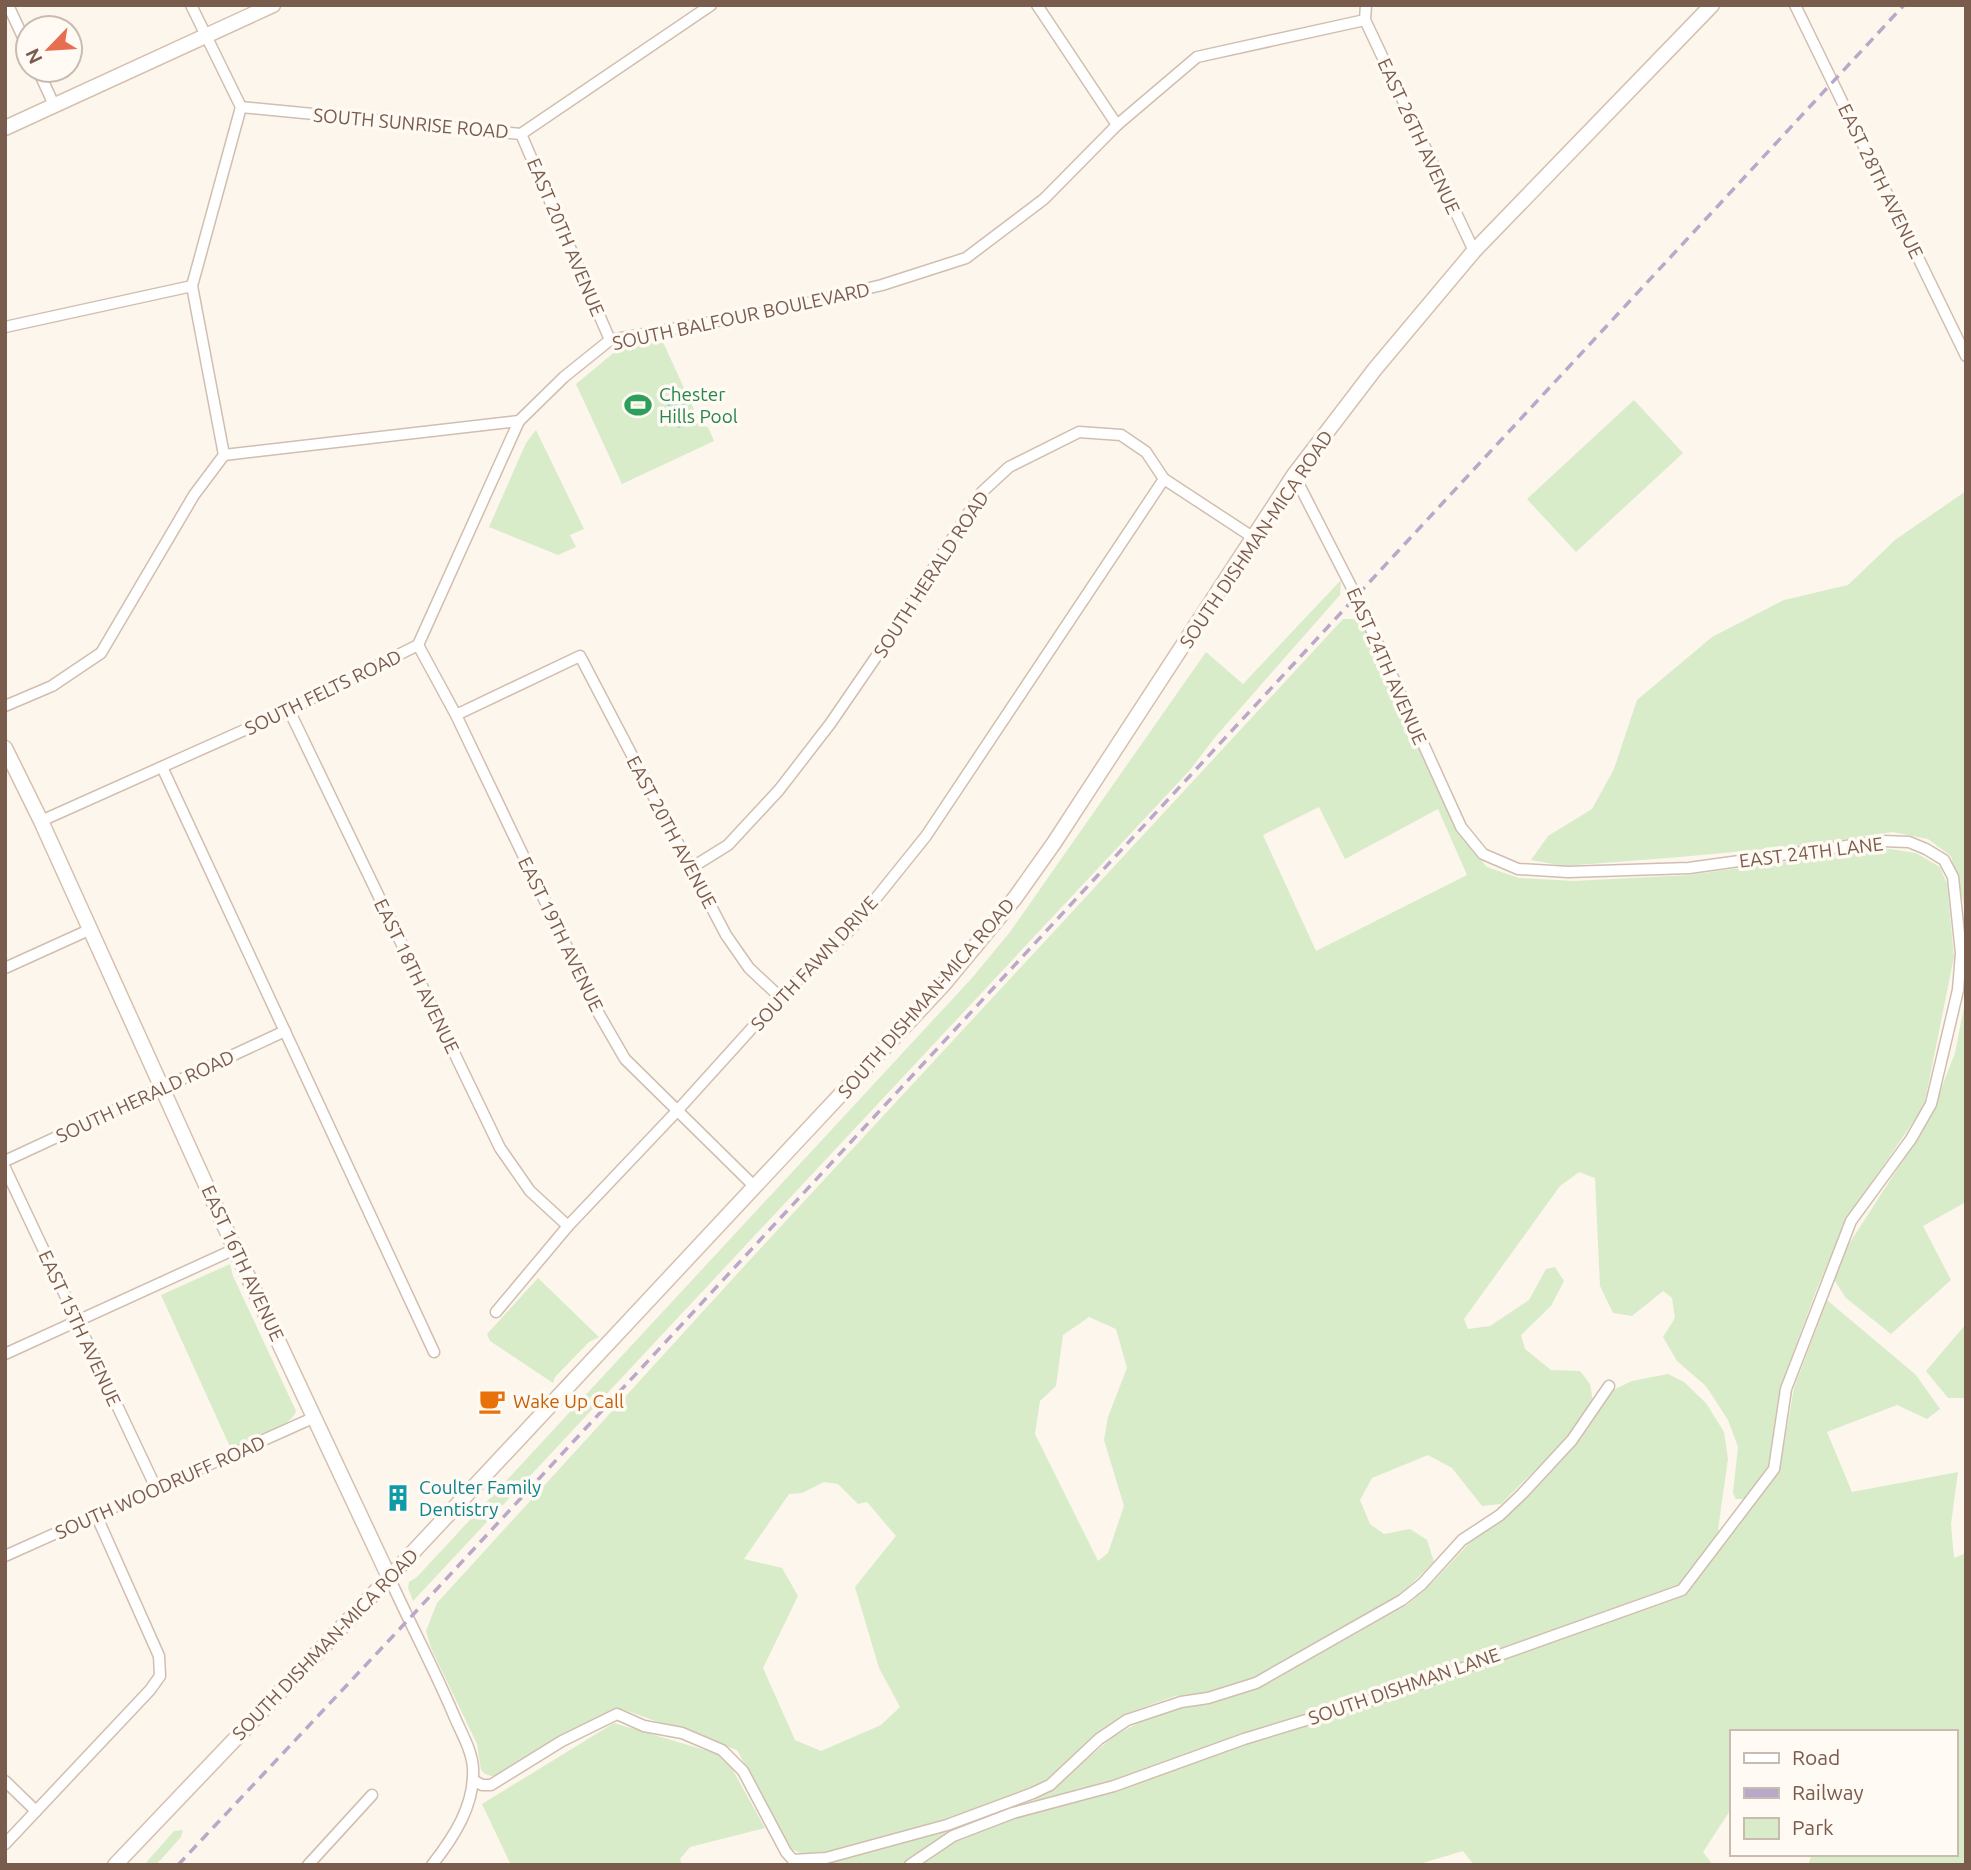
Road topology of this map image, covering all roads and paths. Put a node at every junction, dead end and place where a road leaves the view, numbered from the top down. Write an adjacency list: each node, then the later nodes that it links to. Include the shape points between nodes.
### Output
1 (191, 5): 9 (street)
2 (273, 5): 9 (main road)
3 (711, 5): 15 (street, SOUTH SUNRISE ROAD)
4 (1037, 5): 13 (street)
5 (1366, 5): 8 (street)
6 (1712, 5): 16 (main road, SOUTH DISHMAN-MICA ROAD)
7 (1795, 5): 20 (street, EAST 28TH AVENUE)
8 (1365, 20): 13 (street, SOUTH BALFOUR BOULEVARD, via 1196,57); 16 (street, EAST 26TH AVENUE)
9 (205, 37): 11 (main road); 12 (street)
10 (44, 84): 11 (street)
11 (54, 105): 14 (main road)
12 (241, 107): 15 (street, SOUTH SUNRISE ROAD); 17 (street)
13 (1117, 125): 19 (street, SOUTH BALFOUR BOULEVARD, via 1044,199 966,258 882,285 774,311)
14 (5, 128)
15 (521, 134): 19 (street, EAST 20TH AVENUE)
16 (1474, 251): 23 (main road, SOUTH DISHMAN-MICA ROAD, via 1374,369)
17 (192, 286): 18 (street); 22 (street)
18 (5, 327)
19 (610, 340): 21 (street, SOUTH BALFOUR BOULEVARD)
20 (1966, 356)
21 (519, 421): 22 (street); 26 (street, SOUTH FELTS ROAD)
22 (223, 455): 27 (street, via 194,495 101,653 52,686)
23 (1294, 475): 25 (main road, SOUTH DISHMAN-MICA ROAD); 33 (street, EAST 24TH AVENUE, via 1356,596 1461,827)
24 (1164, 479): 25 (street, SOUTH HERALD ROAD); 34 (street, SOUTH HERALD ROAD, via 1146,452 1121,435 1111,434 1079,432 1009,467 982,492 887,641 779,790 728,845); 37 (street, SOUTH FAWN DRIVE, via 926,836 852,928)
25 (1254, 538): 43 (main road, SOUTH DISHMAN-MICA ROAD, via 1015,898 943,985)
26 (418, 645): 28 (street, SOUTH FELTS ROAD); 29 (street, EAST 19TH AVENUE)
27 (5, 706)
28 (289, 710): 31 (street, SOUTH FELTS ROAD); 44 (street, EAST 18TH AVENUE, via 500,1148 530,1191)
29 (456, 715): 34 (street, EAST 20TH AVENUE, via 580,656); 40 (street, EAST 19TH AVENUE, via 599,1014 625,1059)
30 (5, 748): 32 (main road, EAST 16TH AVENUE)
31 (162, 767): 32 (street, SOUTH FELTS ROAD); 38 (street)
32 (41, 821): 35 (main road, EAST 16TH AVENUE)
33 (1483, 855): 51 (street, EAST 24TH LANE, via 1518,869 1595,872 1689,868 1882,841 1909,842 1944,860 1953,877 1961,953 1958,990 1931,1104 1851,1222)
34 (691, 868): 37 (street, EAST 20TH AVENUE, via 726,935 750,968)
35 (91, 929): 36 (street); 39 (main road, EAST 16TH AVENUE)
36 (5, 968)
37 (780, 997): 40 (street, SOUTH FAWN DRIVE)
38 (285, 1031): 39 (street, SOUTH HERALD ROAD); 48 (street)
39 (161, 1087): 41 (street, SOUTH HERALD ROAD); 45 (main road, EAST 16TH AVENUE)
40 (677, 1111): 43 (street, EAST 19TH AVENUE); 44 (street, SOUTH FAWN DRIVE)
41 (5, 1161)
42 (5, 1168): 47 (street, EAST 15TH AVENUE)
43 (755, 1187): 56 (main road, SOUTH DISHMAN-MICA ROAD)
44 (568, 1226): 46 (street, SOUTH FAWN DRIVE)
45 (235, 1249): 47 (street); 52 (main road, EAST 16TH AVENUE)
46 (496, 1312)
47 (76, 1322): 49 (street); 53 (street, EAST 15TH AVENUE)
48 (434, 1352)
49 (5, 1354)
50 (1609, 1386): 57 (street, via 1572,1440 1522,1494 1462,1540 1402,1600 1256,1683 1127,1720 1050,1785 960,1821 826,1858 793,1860 733,1759 682,1733 644,1726 617,1714 491,1785)
51 (1787, 1389): 65 (street, SOUTH DISHMAN LANE, via 1774,1469 1682,1590 1385,1696 1244,1739 1114,1786 1013,1813 953,1836)
52 (315, 1417): 53 (street, SOUTH WOODRUFF ROAD); 56 (main road, EAST 16TH AVENUE)
53 (156, 1488): 54 (street, SOUTH WOODRUFF ROAD)
54 (97, 1517): 55 (street, SOUTH WOODRUFF ROAD); 60 (street, via 159,1656 160,1676)
55 (5, 1556)
56 (389, 1577): 57 (street, EAST 16TH AVENUE, via 469,1750); 62 (main road, SOUTH DISHMAN-MICA ROAD)
57 (473, 1780): 64 (street, via 469,1803 450,1842)
58 (5, 1781): 60 (street)
59 (372, 1795): 63 (street)
60 (36, 1811): 61 (street)
61 (5, 1844)
62 (115, 1865)
63 (308, 1865)
64 (432, 1865)
65 (910, 1865)

